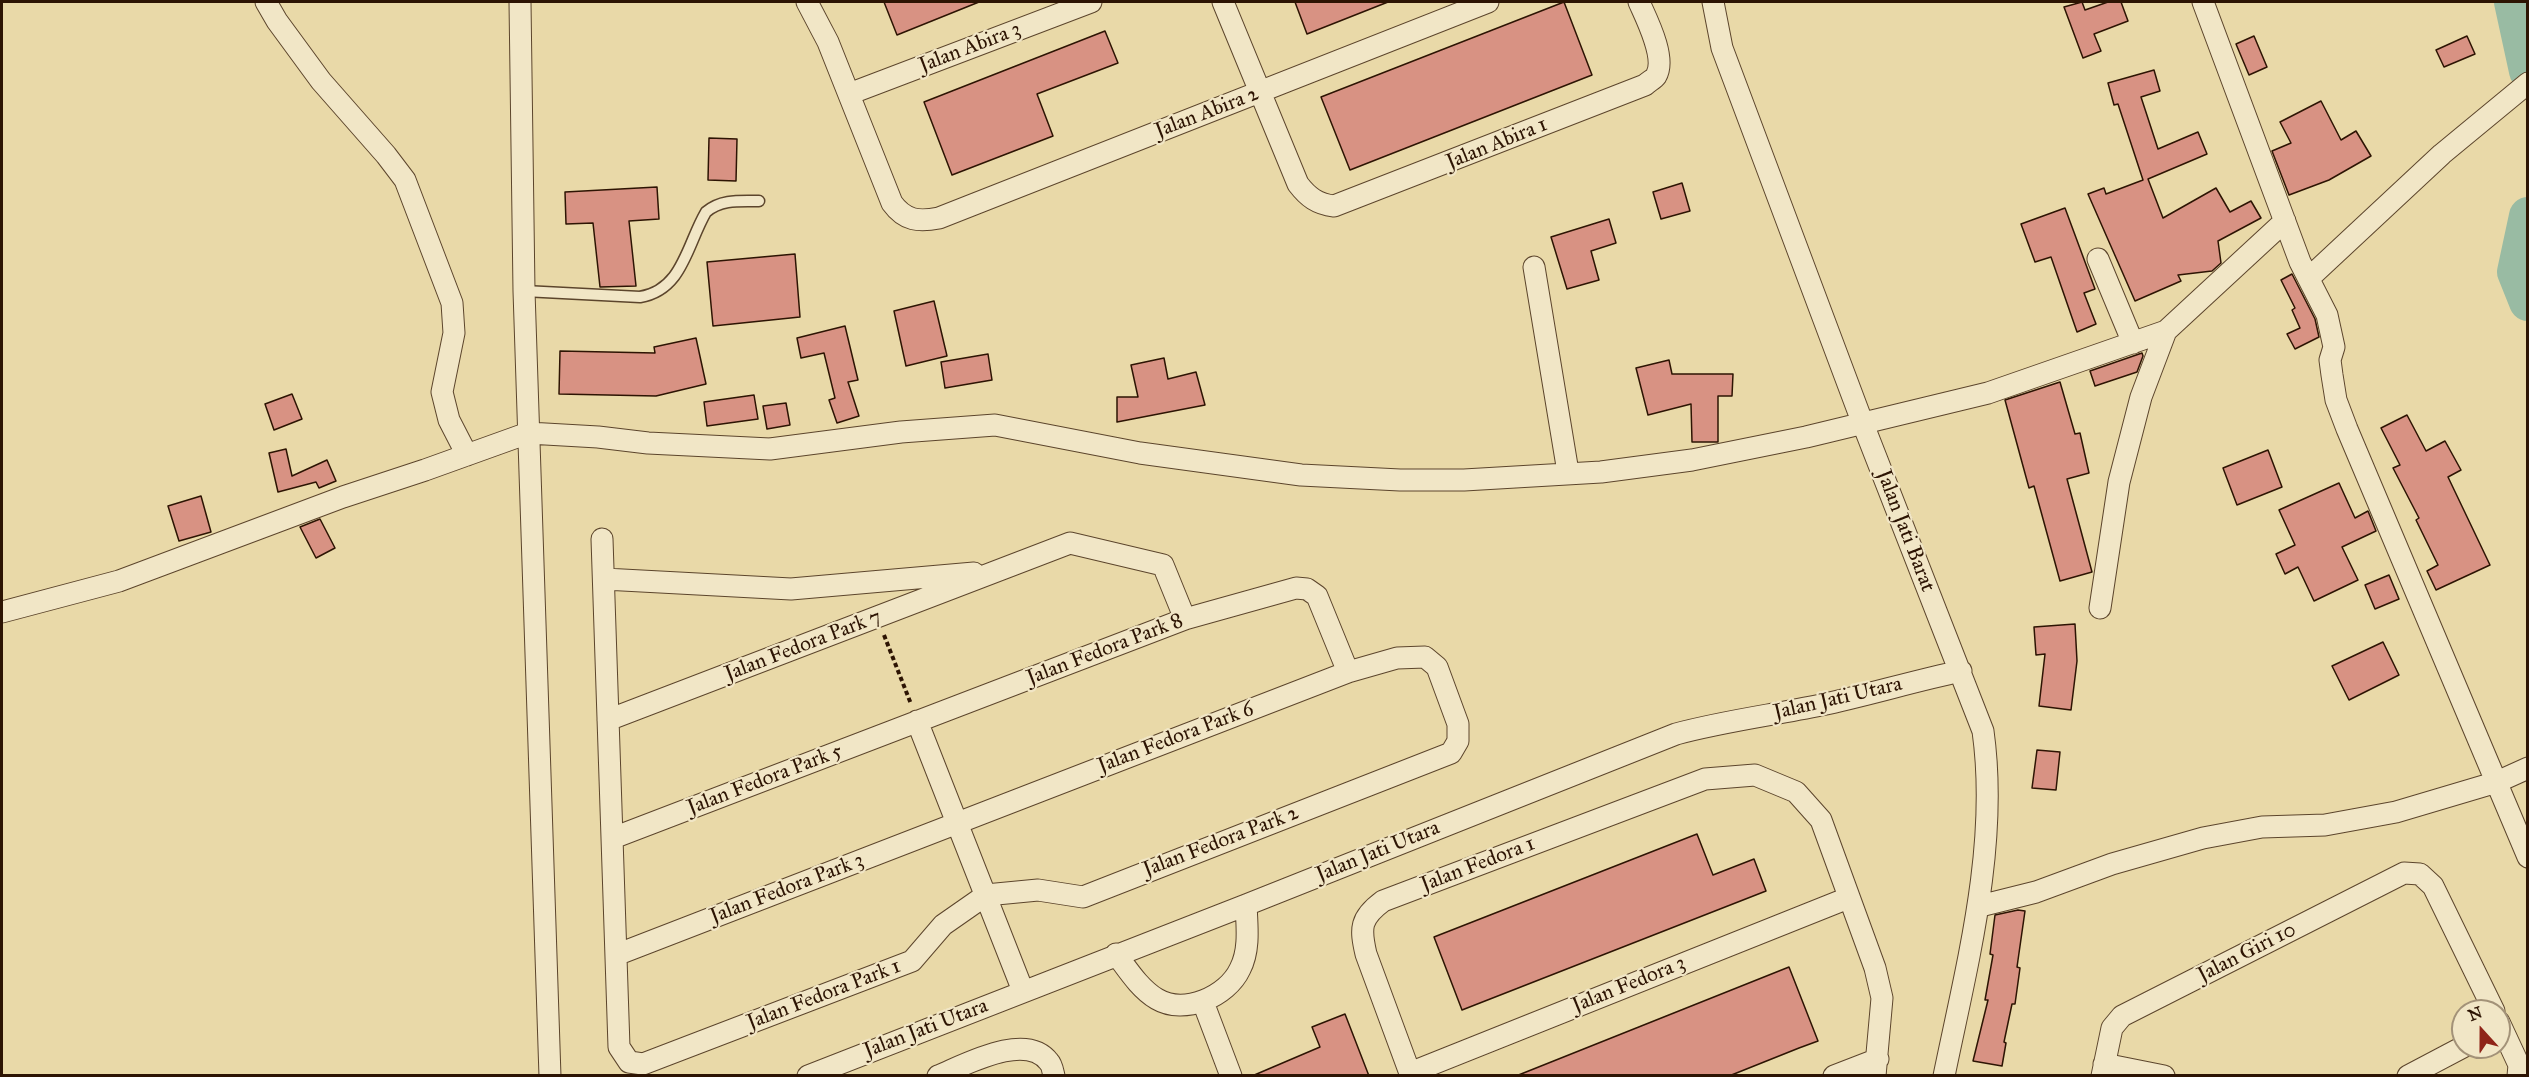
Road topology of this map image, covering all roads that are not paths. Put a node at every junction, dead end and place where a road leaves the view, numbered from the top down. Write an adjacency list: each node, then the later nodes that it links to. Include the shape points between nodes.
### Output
1 (266, 2): 23 (street, via 321,81 405,180 452,303 454,333 442,392 449,420)
2 (520, 2): 18 (street)
3 (807, 2): 12 (street)
4 (1091, 2): 12 (street, Jalan Abira 3)
5 (1223, 2): 11 (street)
6 (1488, 2): 11 (street, Jalan Abira 2)
7 (1639, 2): 11 (street, Jalan Abira 1, via 1658,49 1656,76 1645,85 1334,206 1312,199 1298,184)
8 (1713, 2): 21 (street, Jalan Jati Barat, via 1722,48)
9 (2203, 2): 14 (street)
10 (2528, 83): 17 (street, via 2442,154)
11 (1258, 92): 12 (street, Jalan Abira 2, via 939,218 925,220 910,219 892,203)
12 (849, 94)
13 (759, 201): 18 (lane, via 729,201 706,212 676,274 655,294 640,297)
14 (2285, 221): 17 (street); 19 (street)
15 (2098, 259): 20 (street)
16 (1534, 267): 24 (street)
17 (2309, 278): 37 (street, via 2332,332 2334,348 2330,360 2343,419)
18 (524, 291): 22 (street)
19 (2166, 331): 20 (street); 28 (street, via 2141,397 2120,482)
20 (2133, 342): 21 (street, via 1988,393)
21 (1863, 424): 24 (street, via 1692,459 1601,472); 31 (street, Jalan Jati Barat)
22 (528, 433): 23 (street); 24 (street, via 770,449 901,432 995,425 1140,453 1325,477 1464,480); 55 (street)
23 (466, 455): 29 (street, via 119,581)
24 (1568, 472)
25 (602, 538): 27 (street)
26 (998, 571): 27 (street, Jalan Fedora Park 7, via 791,589); 30 (street, Jalan Fedora Park 7, via 1070,543 1163,565); 33 (street, Jalan Fedora Park 7)
27 (604, 579): 33 (street)
28 (2100, 608)
29 (2, 612)
30 (1185, 619): 32 (street, Jalan Fedora Park 8, via 1296,588 1307,589 1317,596); 34 (street, Jalan Fedora Park 8)
31 (1961, 671): 43 (street, Jalan Jati Utara, via 1837,702 1676,734); 44 (street, Jalan Jati Barat, via 1983,731 1988,770)
32 (1348, 672): 35 (street, Jalan Fedora Park 6, via 1397,658 1425,657 1437,667 1458,724 1458,741); 38 (street, Jalan Fedora Park 6)
33 (608, 720): 39 (street)
34 (917, 721): 38 (street); 39 (street, Jalan Fedora Park 5)
35 (1451, 753): 41 (street, Jalan Fedora Park 2, via 1083,897 1038,890)
36 (2528, 768): 37 (street)
37 (2497, 782): 40 (street); 44 (street, via 2396,812 2325,825 2262,828 2203,838)
38 (957, 823): 41 (street); 46 (street, Jalan Fedora Park 3)
39 (613, 838): 46 (street)
40 (2528, 857)
41 (986, 895): 46 (street, Jalan Fedora Park 1, via 943,925 912,961 644,1064 629,1062 619,1047); 47 (street)
42 (1848, 898): 52 (street, via 1882,998); 54 (street, Jalan Fedora 3); 54 (street, Jalan Fedora 1, via 1821,820 1796,792 1755,775 1706,779 1383,901 1363,923 1364,945)
43 (1246, 905): 45 (street, Jalan Jati Utara); 49 (street, via 1248,932 1240,970 1221,991)
44 (1980, 906): 61 (street, Jalan Jati Barat)
45 (1116, 954): 47 (street, Jalan Jati Utara); 49 (street, via 1145,991 1159,1000 1177,1006)
46 (616, 955)
47 (1023, 991): 56 (street, Jalan Jati Utara)
48 (2487, 999): 53 (street, Jalan Giri 10, via 2433,886 2420,874 2404,873 2122,1016 2112,1028)
49 (1203, 1002): 59 (street)
50 (2511, 1049): 64 (street, via 2519,1065)
51 (2451, 1053): 63 (street)
52 (1877, 1067): 60 (street)
53 (2103, 1070): 62 (street)
54 (1411, 1074)
55 (550, 1076)
56 (808, 1076)
57 (938, 1076): 58 (street, via 1017,1048 1049,1062)
58 (1054, 1076)
59 (1231, 1076)
60 (1834, 1076)
61 (1944, 1076)
62 (2164, 1076)
63 (2408, 1076)
64 (2518, 1076)

